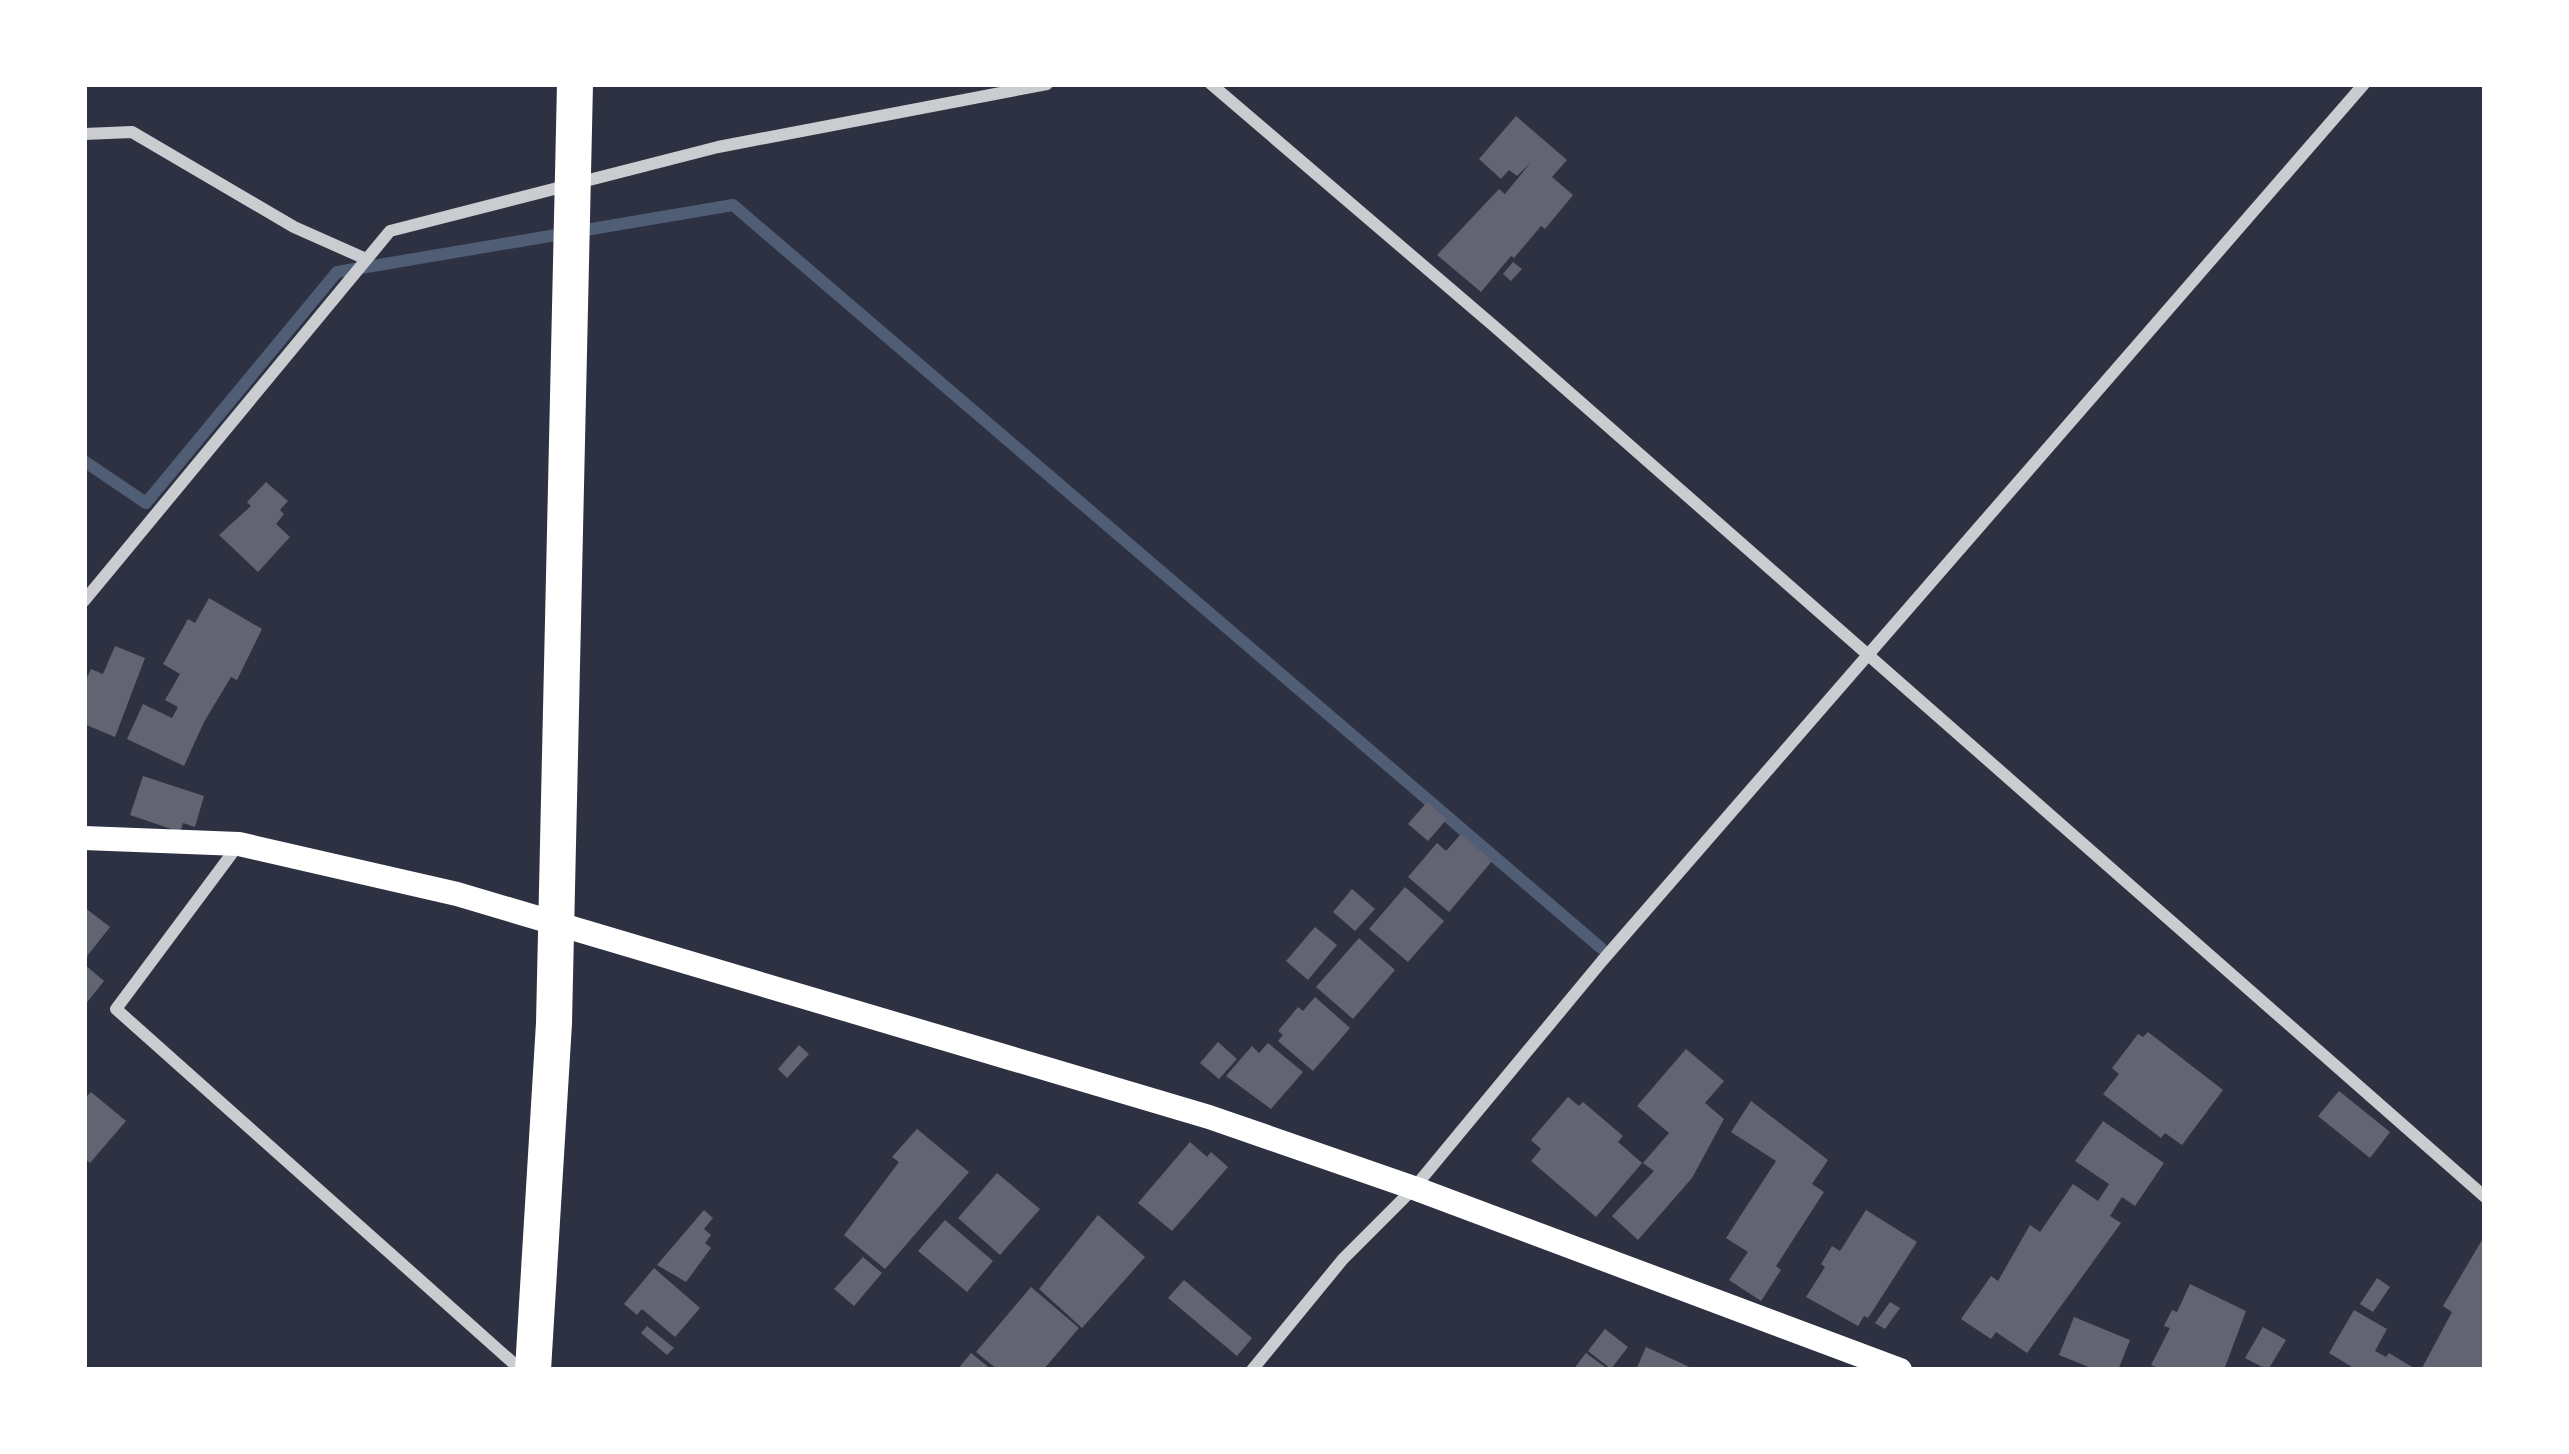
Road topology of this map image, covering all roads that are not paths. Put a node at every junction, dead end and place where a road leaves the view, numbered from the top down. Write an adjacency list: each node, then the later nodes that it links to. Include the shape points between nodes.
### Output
1 (1048, 84): 6 (street, via 718,147 390,231)
2 (1211, 84): 8 (street)
3 (2364, 84): 8 (street)
4 (575, 96): 14 (highway, via 554,1023)
5 (84, 134): 6 (street, via 132,132 294,227)
6 (366, 259): 7 (street)
7 (84, 601)
8 (1868, 658): 11 (street); 12 (street)
9 (84, 838): 10 (main road)
10 (239, 844): 11 (main road, via 480,901 1209,1118); 13 (street, via 116,1009)
11 (1414, 1188): 15 (street, via 1343,1258); 16 (main road)
12 (2485, 1197)
13 (521, 1370)
14 (533, 1370)
15 (1252, 1370)
16 (1900, 1370)

